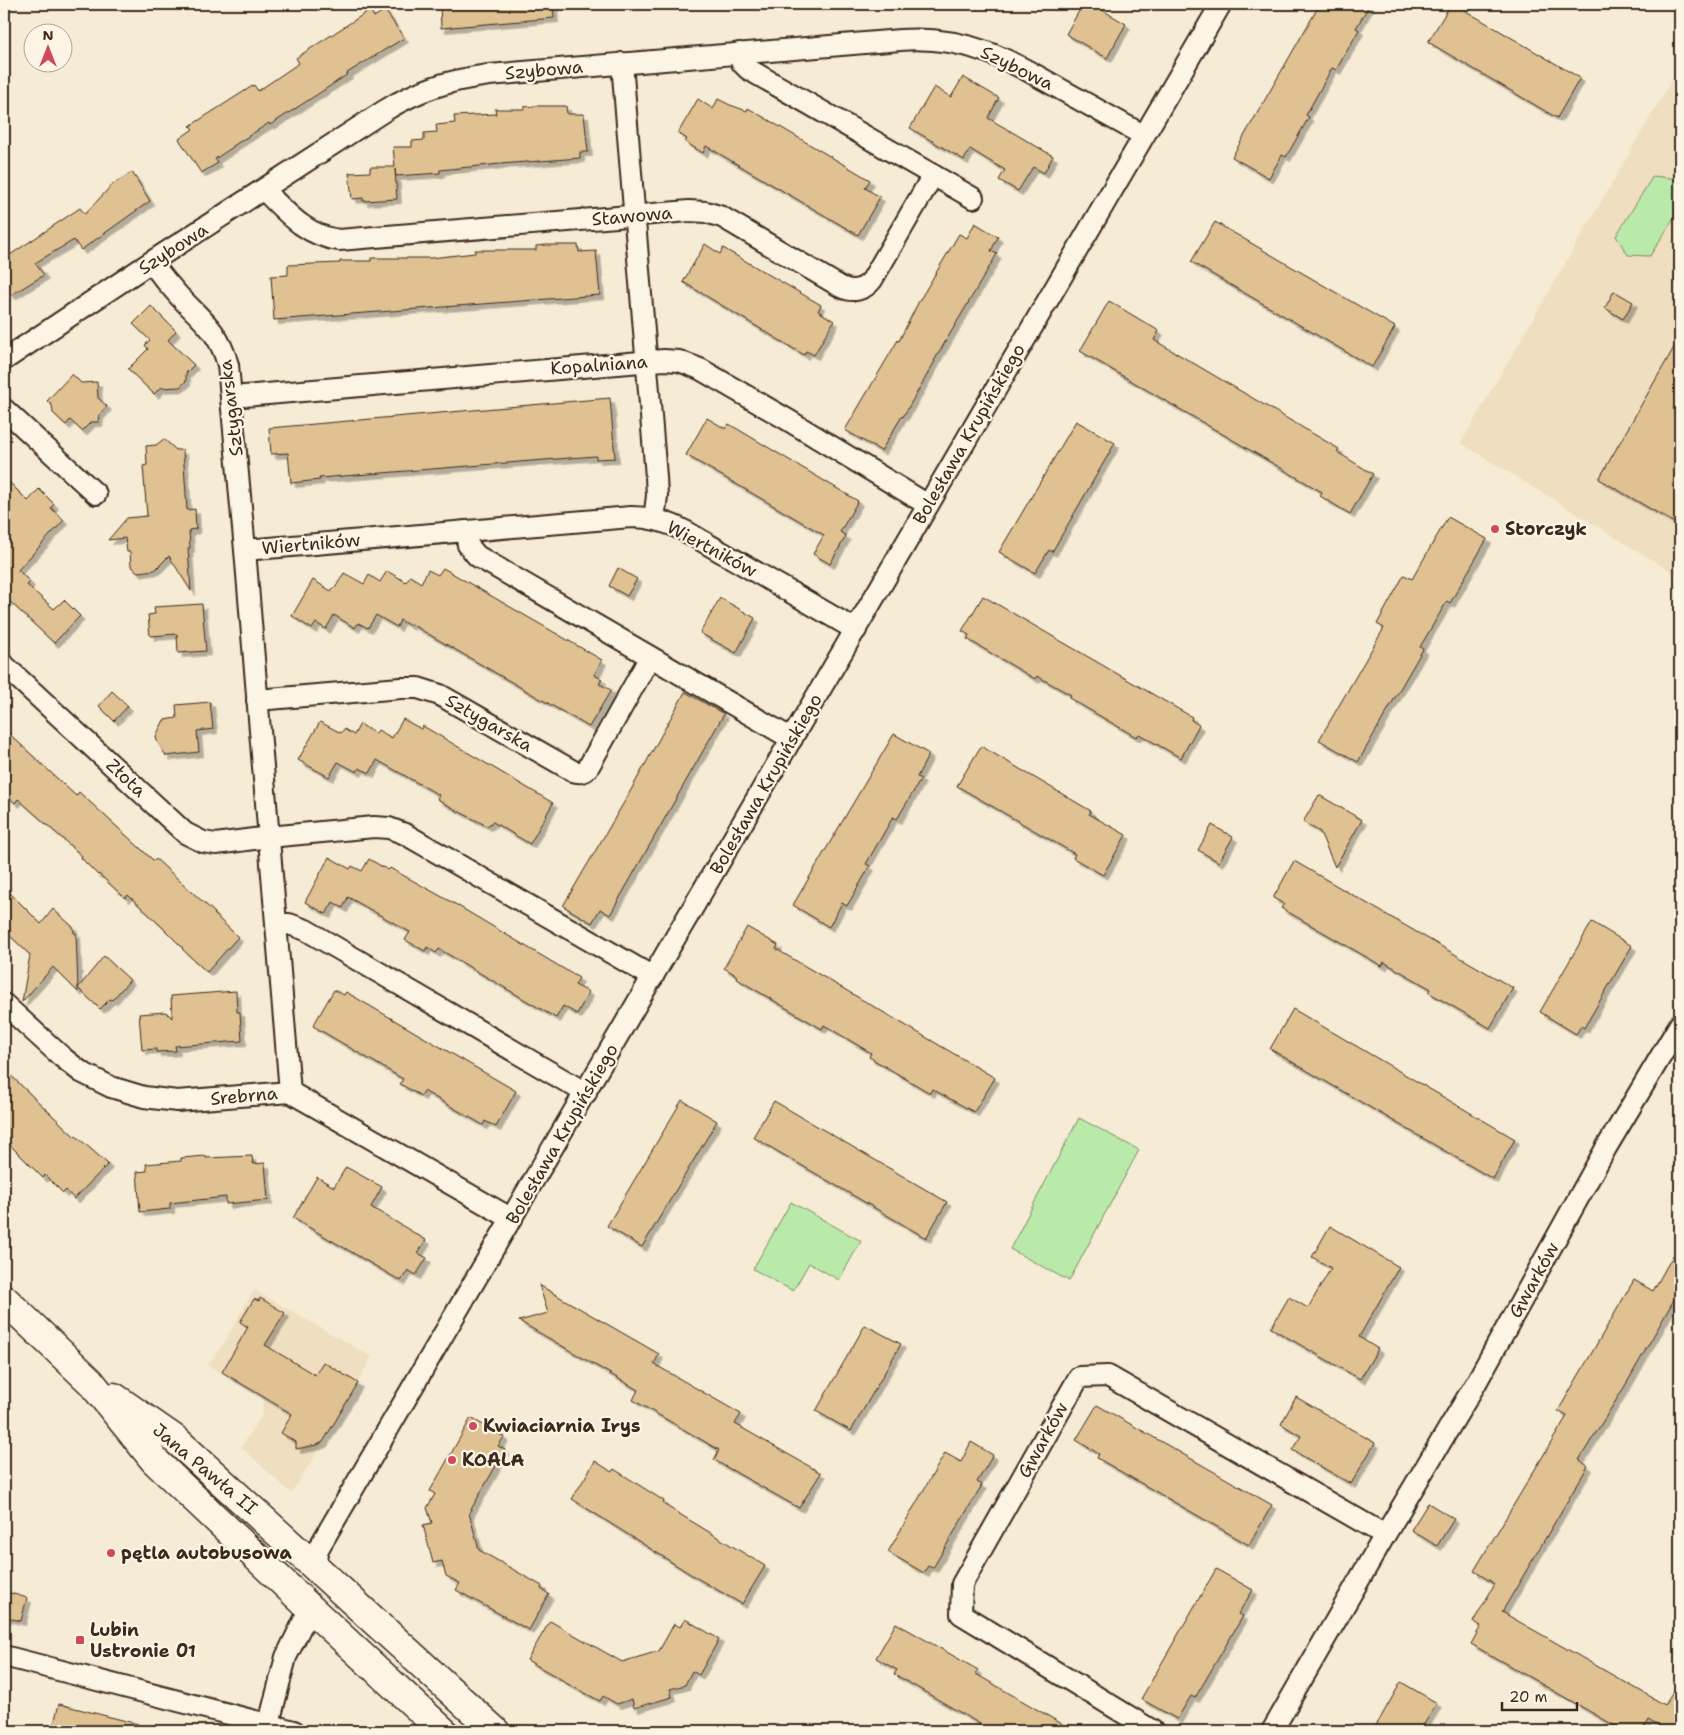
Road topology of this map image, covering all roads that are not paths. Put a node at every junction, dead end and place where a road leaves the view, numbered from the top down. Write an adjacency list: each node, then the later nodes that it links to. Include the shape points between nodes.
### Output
1 (1221, 4): 4 (street, Bolesława Krupińskiego)
2 (739, 54): 3 (street, Szybowa); 4 (street, Szybowa, via 905,40 952,43 1008,60); 5 (street, via 748,69)
3 (622, 63): 6 (street, Szybowa, via 483,75 431,87 384,111); 8 (street)
4 (1143, 135): 15 (street, Bolesława Krupińskiego)
5 (933, 175): 7 (street); 8 (street, Stawowa, via 872,280 856,290 841,288 713,214 689,211)
6 (264, 190): 8 (street, Stawowa, via 302,227 339,240); 9 (street, Szybowa)
7 (973, 198)
8 (634, 215): 11 (street)
9 (151, 262): 10 (street, Szybowa); 12 (street, Sztygarska, via 209,326 220,343 228,365)
10 (4, 360)
11 (648, 361): 12 (street, Kopalniana); 15 (street, Kopalniana, via 670,360 694,366); 16 (street, via 657,485)
12 (232, 397): 18 (street, Sztygarska)
13 (4, 409): 14 (street)
14 (96, 494)
15 (928, 505): 19 (street, Bolesława Krupińskiego)
16 (654, 519): 17 (street, Wiertników, via 631,517); 19 (street, Wiertników, via 685,531)
17 (466, 531): 18 (street, Wiertników); 20 (street, via 468,545 477,556)
18 (245, 550): 22 (street, Sztygarska)
19 (856, 630): 23 (street, Bolesława Krupińskiego)
20 (650, 657): 22 (street, Sztygarska, via 589,766 580,772 572,771 448,699 423,689); 23 (street)
21 (4, 665): 24 (street, Złota, via 191,837 219,844)
22 (257, 700): 24 (street, Sztygarska)
23 (792, 739): 26 (street, Bolesława Krupińskiego)
24 (269, 837): 25 (street, Sztygarska); 26 (street, via 374,827 400,831)
25 (276, 924): 29 (street, Sztygarska); 30 (street, via 306,930)
26 (653, 977): 30 (street, Bolesława Krupińskiego)
27 (4, 1004): 29 (street, Srebrna, via 73,1066 98,1082 125,1092 153,1099 182,1101)
28 (1680, 1024): 34 (street, Gwarków, via 1606,1148 1476,1383)
29 (290, 1092): 31 (street, Srebrna)
30 (586, 1093): 31 (street, Bolesława Krupińskiego)
31 (512, 1219): 35 (street, Bolesława Krupińskiego, via 318,1550)
32 (4, 1299): 33 (street, Jana Pawła II)
33 (90, 1380): 35 (street, Jana Pawła II, via 176,1440); 36 (street, Jana Pawła II, via 154,1460)
34 (1385, 1535): 42 (street, Gwarków, via 1108,1376 1079,1377 962,1584 961,1614); 43 (street, Gwarków)
35 (314, 1566): 36 (street); 41 (street, Jana Pawła II)
36 (310, 1608): 38 (street, via 286,1657); 40 (street, Jana Pawła II)
37 (4, 1656): 38 (street)
38 (267, 1728): 39 (street)
39 (294, 1731)
40 (443, 1731)
41 (494, 1731)
42 (1153, 1731)
43 (1272, 1731)

